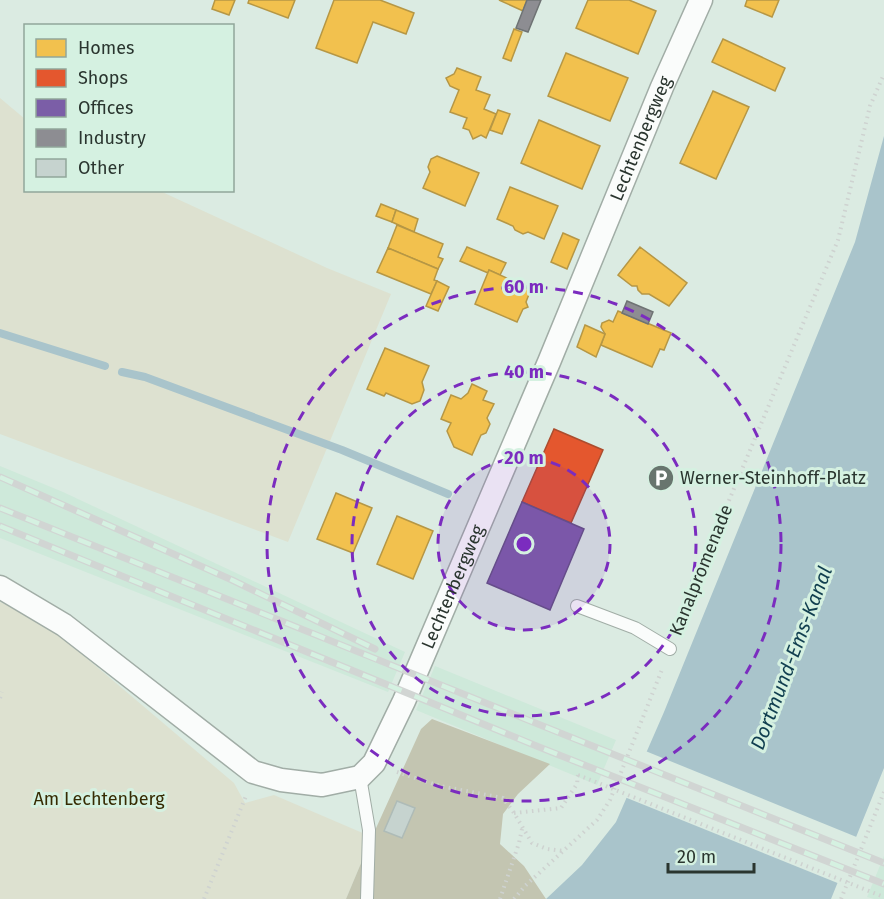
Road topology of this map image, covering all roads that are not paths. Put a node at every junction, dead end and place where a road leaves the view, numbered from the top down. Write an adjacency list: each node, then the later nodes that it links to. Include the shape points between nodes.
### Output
1 (701, 0): 5 (street, Lechtenbergweg, via 400,709)
2 (0, 587): 5 (street, via 64,625 253,772 322,785)
3 (577, 606): 4 (lane, via 635,628)
4 (670, 650)
5 (367, 770): 6 (lane)
6 (367, 899)

